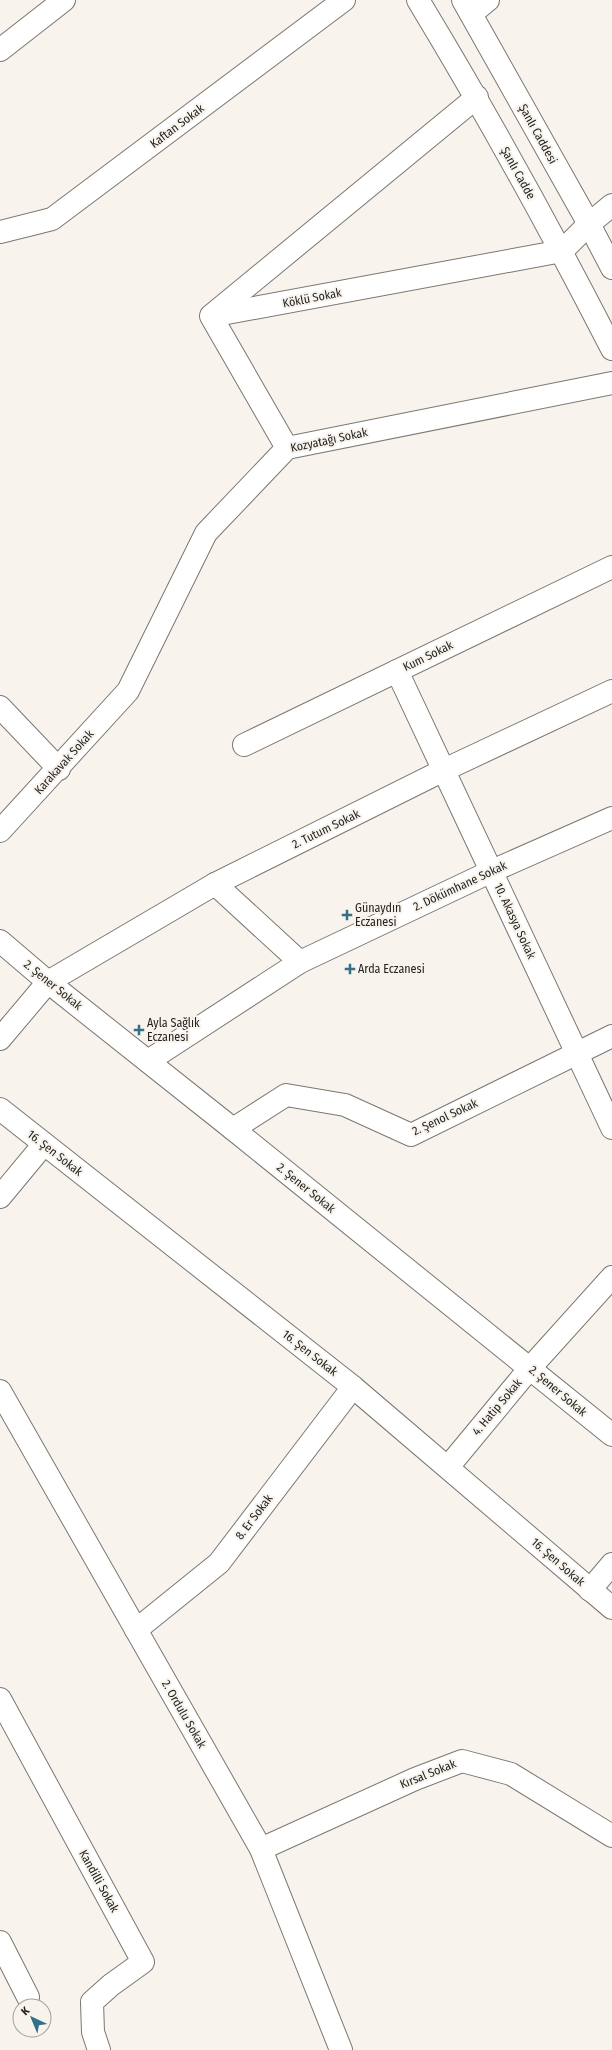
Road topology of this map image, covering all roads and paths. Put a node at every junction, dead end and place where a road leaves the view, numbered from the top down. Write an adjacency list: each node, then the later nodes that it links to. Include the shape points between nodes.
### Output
1 (64, 0): 6 (street)
2 (344, 0): 10 (street, Kaftan Sokak, via 52,219)
3 (418, 0): 7 (street, Şanlı Cadde)
4 (488, 0): 5 (street)
5 (467, 7): 9 (street, Şanlı Caddesi)
6 (0, 50)
7 (477, 97): 11 (street, Şanlı Cadde); 13 (street)
8 (612, 205): 9 (street)
9 (589, 224): 11 (street); 12 (street, Şanlı Caddesi)
10 (0, 232)
11 (562, 251): 13 (street, Köklü Sokak); 14 (street, Şanlı Cadde)
12 (612, 268)
13 (211, 316): 16 (street)
14 (612, 349)
15 (612, 383): 16 (street, Kozyatağı Sokak)
16 (287, 448): 19 (street, Kozyatağı Sokak, via 206,534)
17 (612, 567): 18 (street, Kum Sokak)
18 (397, 671): 22 (street, Kum Sokak); 24 (street, 10. Akasya Sokak)
19 (128, 691): 23 (street, Karakavak Sokak)
20 (612, 691): 24 (street, 2. Tutum Sokak)
21 (0, 707): 23 (street)
22 (244, 745)
23 (58, 769): 26 (street, Karakavak Sokak)
24 (444, 770): 27 (street, 10. Akasya Sokak); 28 (street, 2. Tutum Sokak)
25 (612, 818): 27 (street, 2. Dökümhane Sokak)
26 (0, 831)
27 (492, 871): 30 (street, 2. Dökümhane Sokak); 34 (street, 10. Akasya Sokak)
28 (215, 884): 30 (street); 31 (street, 2. Tutum Sokak)
29 (0, 941): 31 (street, 2. Şener Sokak)
30 (300, 962): 35 (street, 2. Dökümhane Sokak)
31 (48, 982): 33 (street, 2. Tutum Sokak); 35 (street, 2. Şener Sokak)
32 (612, 1036): 34 (street, 2. Şenol Sokak)
33 (0, 1039)
34 (577, 1053): 37 (street, 10. Akasya Sokak); 38 (street, 2. Şenol Sokak, via 411,1135 345,1105 286,1095)
35 (148, 1061): 38 (street, 2. Şener Sokak)
36 (0, 1109): 39 (street, 16. Şen Sokak)
37 (612, 1128)
38 (233, 1129): 42 (street, 2. Şener Sokak)
39 (44, 1144): 40 (street); 43 (street, 16. Şen Sokak)
40 (0, 1197)
41 (612, 1277): 42 (street, 4. Hatip Sokak)
42 (530, 1368): 45 (street, 2. Şener Sokak); 46 (street, 4. Hatip Sokak)
43 (353, 1387): 46 (street, 16. Şen Sokak); 50 (street, 8. Er Sokak, via 219,1563)
44 (0, 1391): 50 (street, 2. Ordulu Sokak)
45 (612, 1435)
46 (448, 1467): 48 (street, 16. Şen Sokak)
47 (612, 1564): 48 (street)
48 (590, 1590): 49 (street, 16. Şen Sokak)
49 (612, 1608)
50 (136, 1630): 53 (street, 2. Ordulu Sokak)
51 (0, 1699): 56 (street, Kandilli Sokak, via 143,1962 92,2002 93,2032)
52 (612, 1836): 53 (street, Kırsal Sokak, via 511,1774 462,1761 415,1779)
53 (261, 1849): 57 (street, 2. Ordulu Sokak)
54 (0, 1942): 55 (street)
55 (28, 1997)
56 (99, 2050)
57 (341, 2050)

